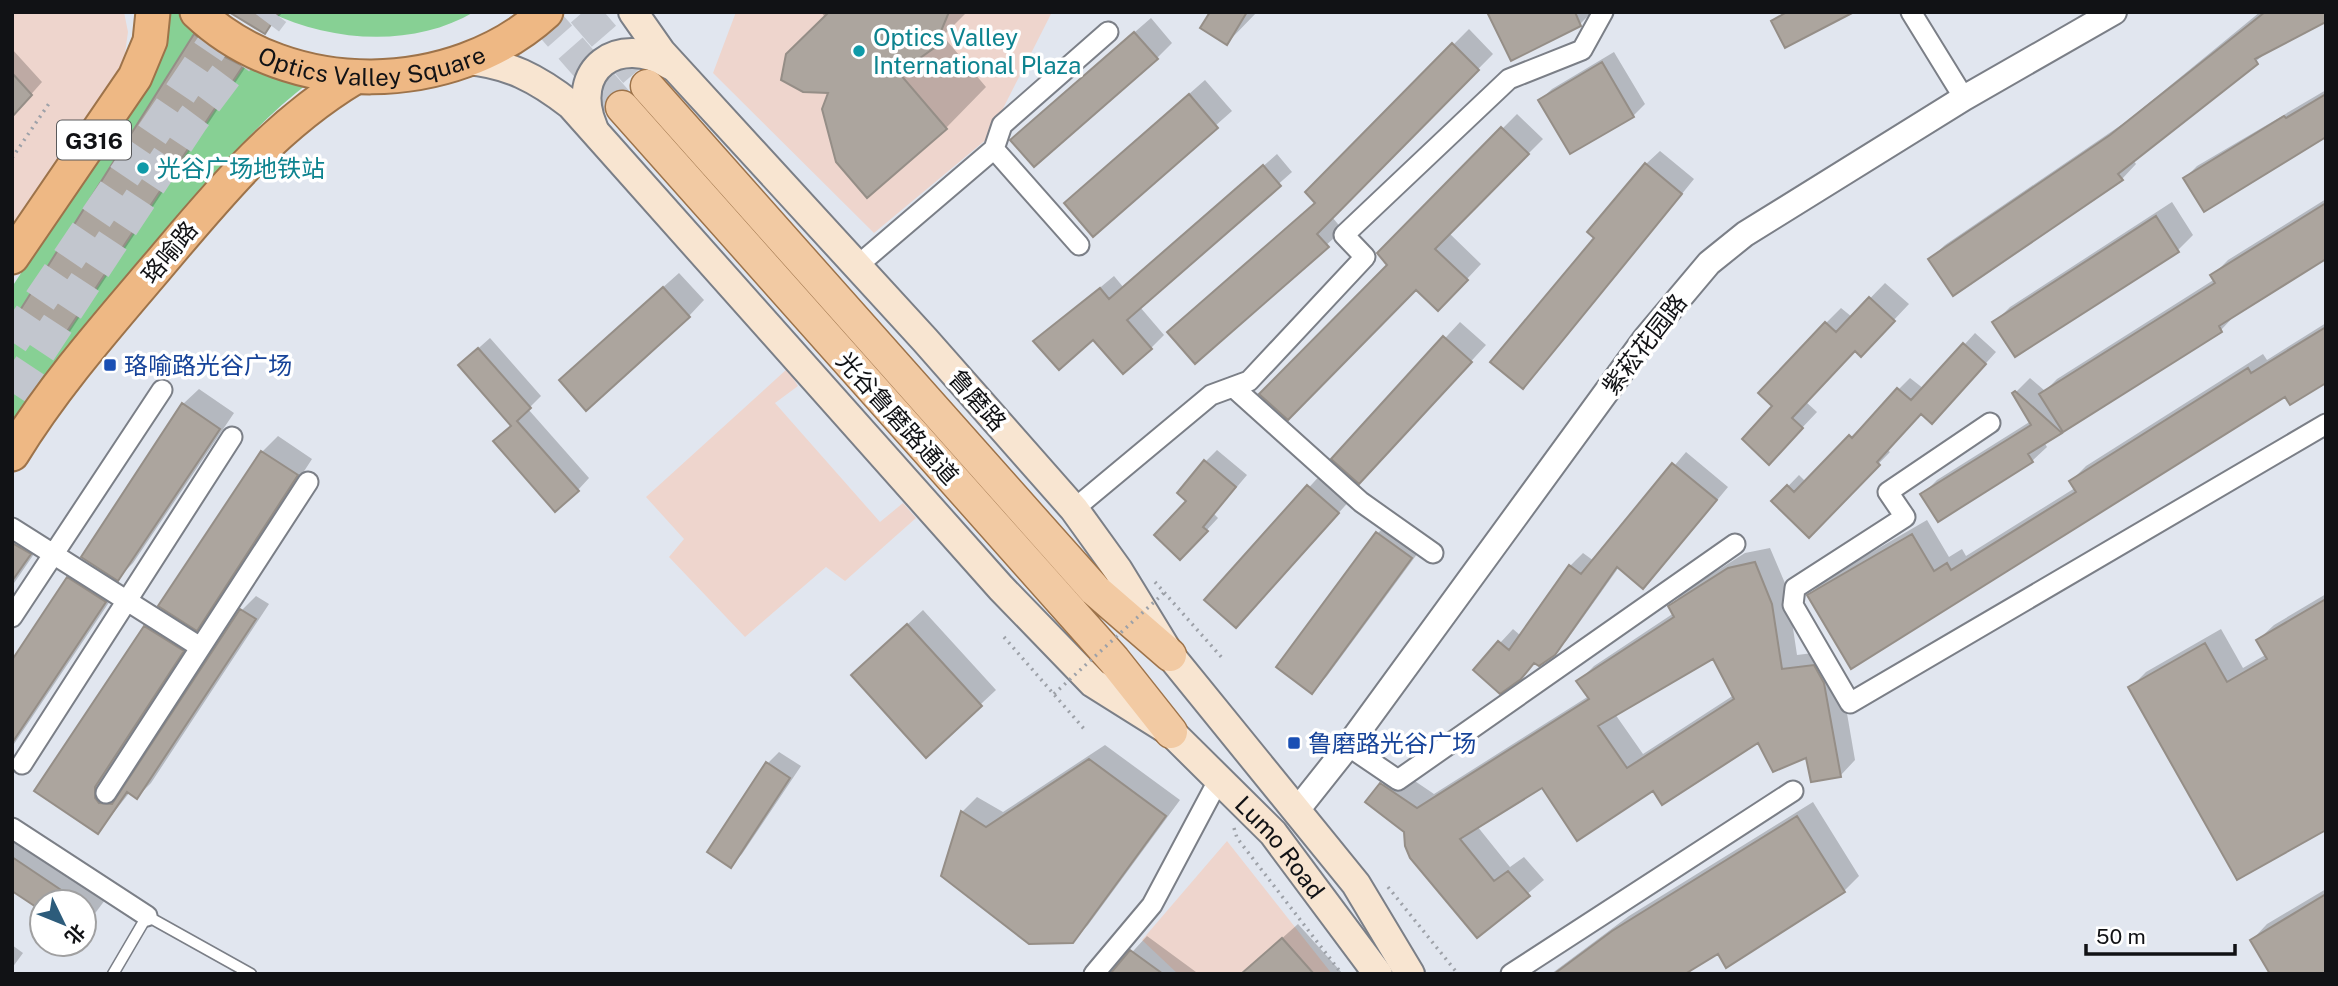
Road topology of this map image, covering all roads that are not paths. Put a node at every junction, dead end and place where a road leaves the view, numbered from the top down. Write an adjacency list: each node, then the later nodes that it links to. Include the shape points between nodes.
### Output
1 (153, 12): 18 (highway, G316, via 150,41 135,77)
2 (197, 12): 11 (highway, Optics Valley Square, via 253,50 303,69)
3 (546, 12): 9 (highway, Optics Valley Square, via 503,43)
4 (633, 12): 10 (main road, 鲁磨路)
5 (1603, 12): 20 (street, via 1582,50 1509,79 1345,235 1365,257 1249,381)
6 (1911, 12): 13 (street)
7 (2115, 12): 13 (street, 紫菘花园路)
8 (1108, 32): 16 (street, via 1002,125)
9 (466, 60): 11 (highway, Optics Valley Square, via 417,73); 15 (main road, via 513,69 533,78)
10 (676, 68): 15 (main road, via 639,51 604,61 586,91); 19 (main road, 鲁磨路)
11 (355, 77): 25 (highway, 珞喻路, via 287,124 219,192 88,348)
12 (647, 86): 35 (main road, 光谷鲁磨路通道, via 1095,590)
13 (1964, 98): 37 (street, 紫菘花园路, via 1745,234 1709,263 1645,339)
14 (622, 107): 36 (main road, 光谷鲁磨路通道, via 1114,660)
15 (593, 128): 36 (main road, via 1001,588 1093,683)
16 (994, 149): 17 (street); 19 (street)
17 (1079, 245)
18 (12, 257)
19 (857, 266): 27 (main road, 鲁磨路)
20 (1233, 387): 27 (street, via 1211,395); 30 (street, via 1361,502)
21 (162, 390): 31 (street)
22 (1990, 423): 23 (street, via 1888,492 1905,517 1795,588 1793,605 1850,704)
23 (2326, 425)
24 (232, 437): 32 (street)
25 (12, 454)
26 (308, 482): 34 (street)
27 (1074, 509): 35 (main road, 鲁磨路)
28 (12, 528): 31 (street)
29 (1735, 544): 37 (street, via 1398,780)
30 (1433, 553)
31 (53, 555): 32 (street); 33 (street)
32 (126, 601): 34 (street); 38 (street)
33 (12, 617)
34 (200, 647): 41 (street)
35 (1170, 655): 42 (main road, 鲁磨路)
36 (1171, 732): 39 (main road, Lumo Road)
37 (1349, 746): 42 (street, 紫菘花园路)
38 (22, 764)
39 (1219, 779): 47 (street, via 1152,905); 48 (main road, Lumo Road, via 1273,833)
40 (1793, 791): 50 (street)
41 (106, 793)
42 (1298, 809): 49 (main road, Lumo Road, via 1356,884)
43 (12, 828): 44 (street)
44 (147, 916): 45 (lane); 46 (lane)
45 (113, 974)
46 (251, 974)
47 (1094, 974)
48 (1378, 974)
49 (1410, 974)
50 (1511, 974)

